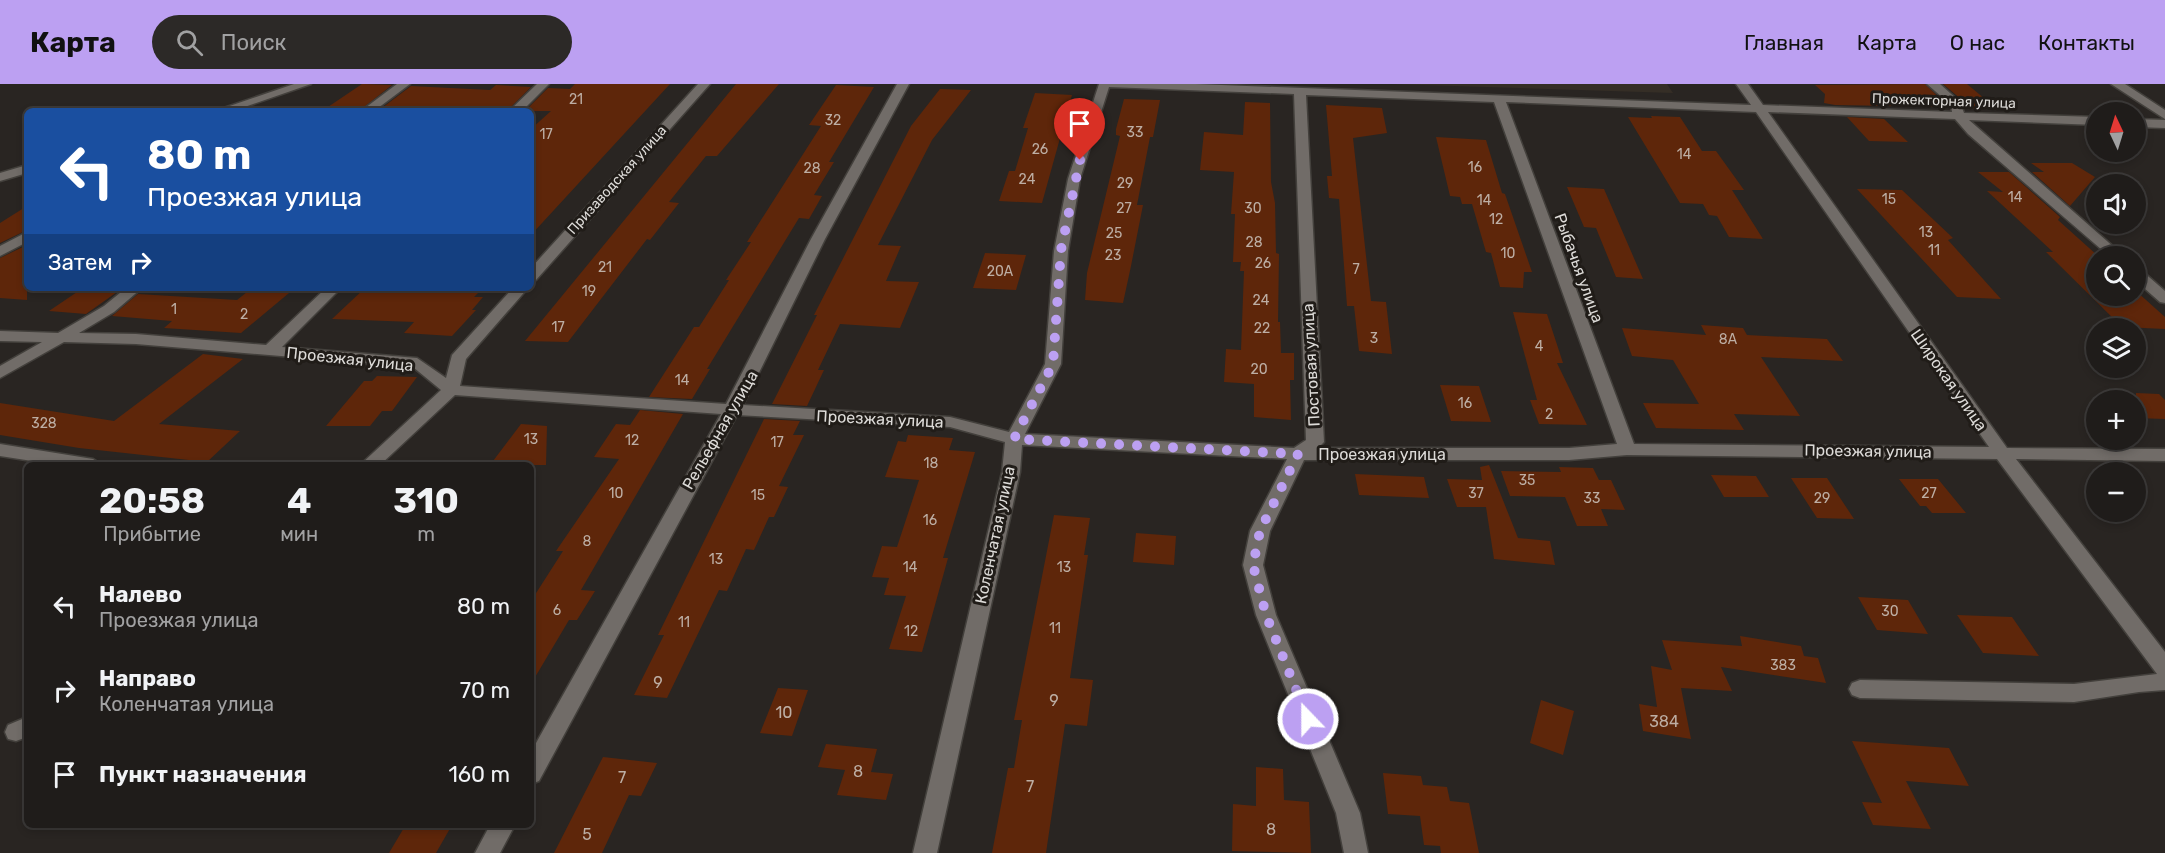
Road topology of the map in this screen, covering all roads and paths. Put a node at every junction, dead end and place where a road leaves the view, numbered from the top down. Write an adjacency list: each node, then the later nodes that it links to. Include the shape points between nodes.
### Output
1 (305, 84): 12 (street)
2 (404, 84): 13 (street)
3 (543, 84): 14 (street)
4 (704, 84): 26 (street, Призаводская улица)
5 (903, 84): 37 (street, Рельефная улица, via 818,239)
6 (1105, 84): 10 (street, Прожекторная улица); 38 (street, Коленчатая улица, via 1074,178 1061,250 1053,364)
7 (1742, 84): 15 (street, Широкая улица)
8 (1933, 84): 17 (street, via 1956,104)
9 (2117, 84): 16 (street)
10 (1300, 91): 11 (street, Прожекторная улица); 42 (street, Постовая улица, via 1315,442)
11 (1499, 99): 15 (street, Прожекторная улица); 39 (street, Рыбачья улица)
12 (230, 108)
13 (371, 108)
14 (518, 108)
15 (1758, 109): 17 (street, Прожекторная улица); 41 (street, Широкая улица)
16 (2165, 115)
17 (1959, 116): 18 (street, Прожекторная улица); 24 (street)
18 (2086, 121)
19 (2146, 123): 20 (street)
20 (2165, 124)
21 (24, 170): 22 (street)
22 (0, 177)
23 (24, 238): 25 (street)
24 (2105, 246)
25 (0, 252)
26 (534, 274)
27 (2146, 282): 31 (street)
28 (131, 291): 33 (street)
29 (331, 291): 34 (street)
30 (518, 291): 36 (street, via 458,358)
31 (2165, 298)
32 (0, 336): 33 (street, Проезжая улица)
33 (62, 337): 34 (street, Проезжая улица); 35 (street)
34 (270, 350): 36 (street, Проезжая улица, via 417,363)
35 (0, 373)
36 (451, 390): 37 (street, Проезжая улица); 45 (street)
37 (733, 411): 38 (street, Проезжая улица, via 950,422); 49 (street, Рельефная улица)
38 (1014, 439): 42 (street, Проезжая улица); 52 (street, Коленчатая улица, via 1011,472)
39 (1627, 449): 41 (street, Проезжая улица); 42 (street, Проезжая улица, via 1569,454)
40 (0, 450): 44 (street)
41 (2001, 452): 43 (street, Проезжая улица); 46 (street, Широкая улица)
42 (1298, 454): 53 (street, Постовая улица, via 1260,531 1253,565 1266,615 1348,813)
43 (2165, 455)
44 (74, 462)
45 (372, 462)
46 (2165, 668)
47 (2165, 682): 48 (street, via 2074,693)
48 (1860, 689)
49 (534, 768)
50 (501, 828): 51 (street)
51 (487, 853)
52 (925, 853)
53 (1356, 853)

